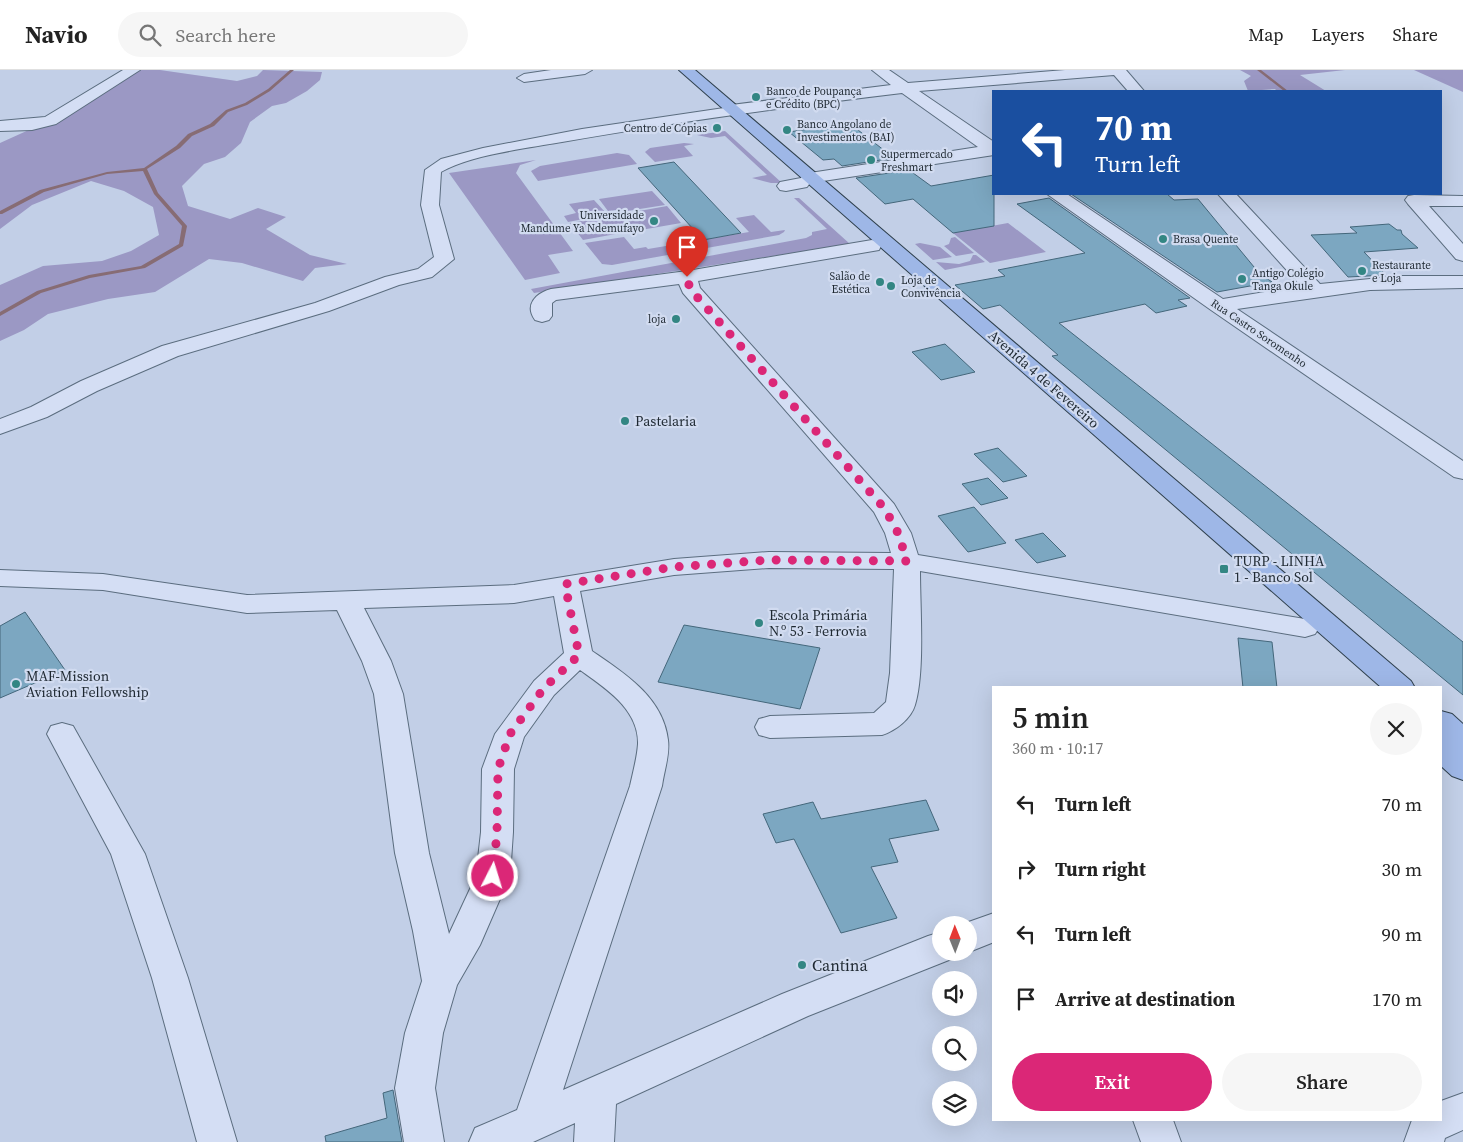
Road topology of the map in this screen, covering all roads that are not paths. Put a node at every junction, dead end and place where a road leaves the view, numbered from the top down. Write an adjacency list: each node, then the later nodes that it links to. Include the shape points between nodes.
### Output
1 (133, 70): 11 (street, via 50,121 32,126)
2 (585, 70): 7 (street)
3 (674, 70): 10 (main road, Avenida 4 de Fevereiro)
4 (686, 70): 10 (main road, Avenida 4 de Fevereiro)
5 (879, 70): 8 (street)
6 (1118, 70): 8 (street); 9 (street)
7 (524, 78)
8 (903, 88): 10 (street); 12 (street)
9 (1135, 90)
10 (726, 111): 14 (main road, Avenida 4 de Fevereiro); 25 (street, via 521,145 439,166 433,170 430,205 444,259 425,274 392,281 322,307 170,351 89,386 40,412)
11 (0, 126)
12 (992, 149)
13 (992, 150): 14 (street)
14 (799, 183): 18 (main road, Avenida 4 de Fevereiro); 34 (main road, Avenida 4 de Fevereiro)
15 (1057, 195): 23 (street, Rua Castro Soromenho)
16 (1228, 195): 22 (street)
17 (1463, 201): 19 (street, via 1414,200)
18 (872, 246): 20 (street); 31 (main road, Avenida 4 de Fevereiro)
19 (1463, 254)
20 (687, 277): 24 (street, via 550,295 542,300); 27 (street, via 690,289 885,509 898,533)
21 (1463, 282): 22 (street, via 1362,283)
22 (1314, 289): 23 (street)
23 (1218, 306): 26 (street, Rua Castro Soromenho)
24 (542, 316)
25 (0, 427)
26 (1463, 472)
27 (907, 561): 29 (street, via 760,561 674,567); 31 (street); 36 (street, via 905,673 900,706 882,724)
28 (3, 580): 30 (street, via 103,582 246,604)
29 (565, 584): 30 (street, via 514,594); 32 (street)
30 (346, 600): 42 (street, via 380,669 393,713 392,727 412,853)
31 (1305, 628): 33 (main road, Avenida 4 de Fevereiro)
32 (579, 655): 42 (street, via 544,688 510,734 498,769 493,876 462,945); 48 (street, via 632,696 644,713 653,740 646,786)
33 (1370, 686)
34 (1399, 686)
35 (1442, 725): 38 (main road)
36 (770, 727)
37 (62, 734): 49 (street, via 128,854 170,978)
38 (1453, 757)
39 (992, 928): 40 (street)
40 (978, 933)
41 (932, 951): 43 (street, via 795,1005)
42 (440, 982): 50 (street, via 424,1033 415,1088)
43 (597, 1094): 48 (street); 52 (street)
44 (1463, 1111): 45 (street)
45 (1442, 1120)
46 (1153, 1121): 53 (street)
47 (1440, 1121): 54 (street, via 1429,1126)
48 (532, 1123): 51 (street)
49 (217, 1142)
50 (424, 1142)
51 (489, 1142)
52 (594, 1142)
53 (1161, 1142)
54 (1424, 1142)

